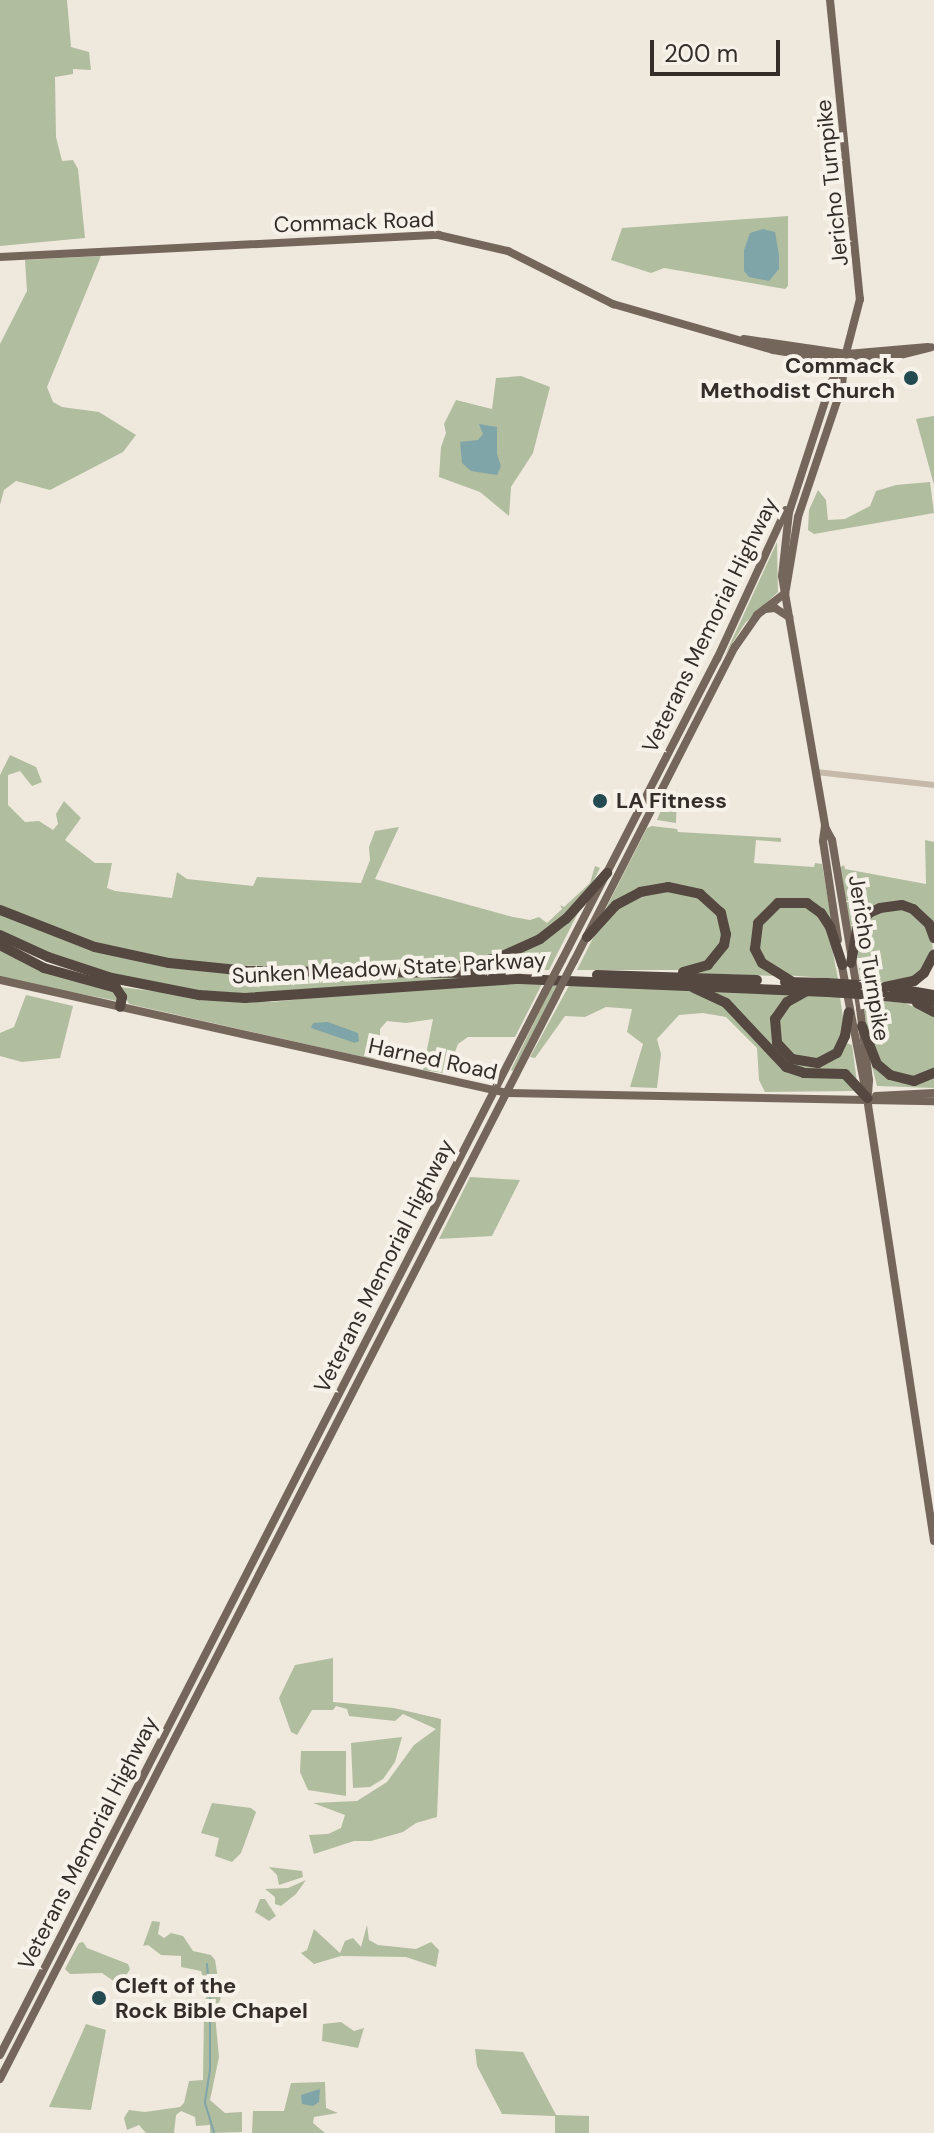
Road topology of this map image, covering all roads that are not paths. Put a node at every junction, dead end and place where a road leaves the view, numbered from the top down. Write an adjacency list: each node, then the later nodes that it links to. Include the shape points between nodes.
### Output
1 (830, 0): 4 (main road, Jericho Turnpike, via 860,285)
2 (0, 257): 4 (main road, Commack Road, via 438,235 518,255 613,304 787,353)
3 (933, 347): 4 (main road, Commack Road, via 896,356)
4 (845, 358): 5 (main road, Jericho Turnpike, via 831,383)
5 (814, 445): 6 (main road); 6 (main road, Jericho Turnpike, via 815,463)
6 (805, 476): 7 (main road, Jericho Turnpike); 8 (main road, Jericho Turnpike)
7 (795, 492): 8 (main road, Jericho Turnpike, via 783,545); 13 (main road, Veterans Memorial Highway)
8 (785, 593): 9 (main road, Veterans Memorial Highway); 10 (main road, Jericho Turnpike)
9 (763, 610): 10 (main road, via 775,608); 16 (main road, Veterans Memorial Highway, via 735,647)
10 (789, 617): 11 (main road, Jericho Turnpike)
11 (816, 772): 12 (street); 20 (main road, Jericho Turnpike)
12 (934, 785)
13 (607, 873): 21 (highway, via 540,939 498,958); 37 (main road, Veterans Memorial Highway, bridge)
14 (0, 910): 21 (highway, Sunken Meadow State Parkway, via 95,947 169,963 248,971)
15 (0, 935): 25 (highway, Sunken Meadow State Parkway, via 91,972 199,995 298,997 520,979)
16 (587, 937): 22 (highway, via 616,905 649,889 677,888 709,899 725,922 719,954 701,969); 38 (main road, Veterans Memorial Highway, bridge)
17 (934, 938): 20 (highway, via 929,924 913,909 880,908 857,928)
18 (0, 945): 32 (highway, via 44,968 116,988 122,997)
19 (934, 954): 27 (highway, via 914,981)
20 (846, 964): 24 (highway, via 821,913 807,903 778,903 758,923 755,949 762,963); 33 (main road, Jericho Turnpike); 35 (main road, Jericho Turnpike)
21 (421, 972): 22 (highway, Sunken Meadow State Parkway)
22 (657, 976): 24 (highway, Sunken Meadow State Parkway)
23 (0, 980): 32 (main road, Harned Road)
24 (792, 982): 26 (highway, Sunken Meadow State Parkway)
25 (681, 984): 28 (highway, Sunken Meadow State Parkway); 40 (highway, via 726,1003 786,1067 845,1074)
26 (828, 987): 27 (highway, Sunken Meadow State Parkway, bridge); 28 (highway, Sunken Meadow State Parkway)
27 (877, 989): 29 (highway, Sunken Meadow State Parkway); 30 (highway, Sunken Meadow State Parkway)
28 (808, 990): 33 (highway, via 787,1002 775,1019 777,1043 792,1059 818,1063 837,1053)
29 (934, 995)
30 (900, 998): 31 (highway, Sunken Meadow State Parkway); 34 (highway)
31 (934, 1001)
32 (120, 1007): 37 (main road, Harned Road)
33 (849, 1012): 40 (main road, Jericho Turnpike)
34 (934, 1012)
35 (862, 1026): 36 (highway, via 877,1064 890,1075 914,1081); 40 (main road, Jericho Turnpike)
36 (934, 1073)
37 (495, 1091): 38 (main road, Harned Road); 43 (main road, Veterans Memorial Highway)
38 (507, 1093): 40 (main road, Harned Road); 44 (main road, Veterans Memorial Highway)
39 (934, 1093): 40 (main road)
40 (867, 1098): 41 (main road); 42 (main road, Jericho Turnpike)
41 (934, 1101)
42 (934, 1541)
43 (0, 2055)
44 (0, 2079)

